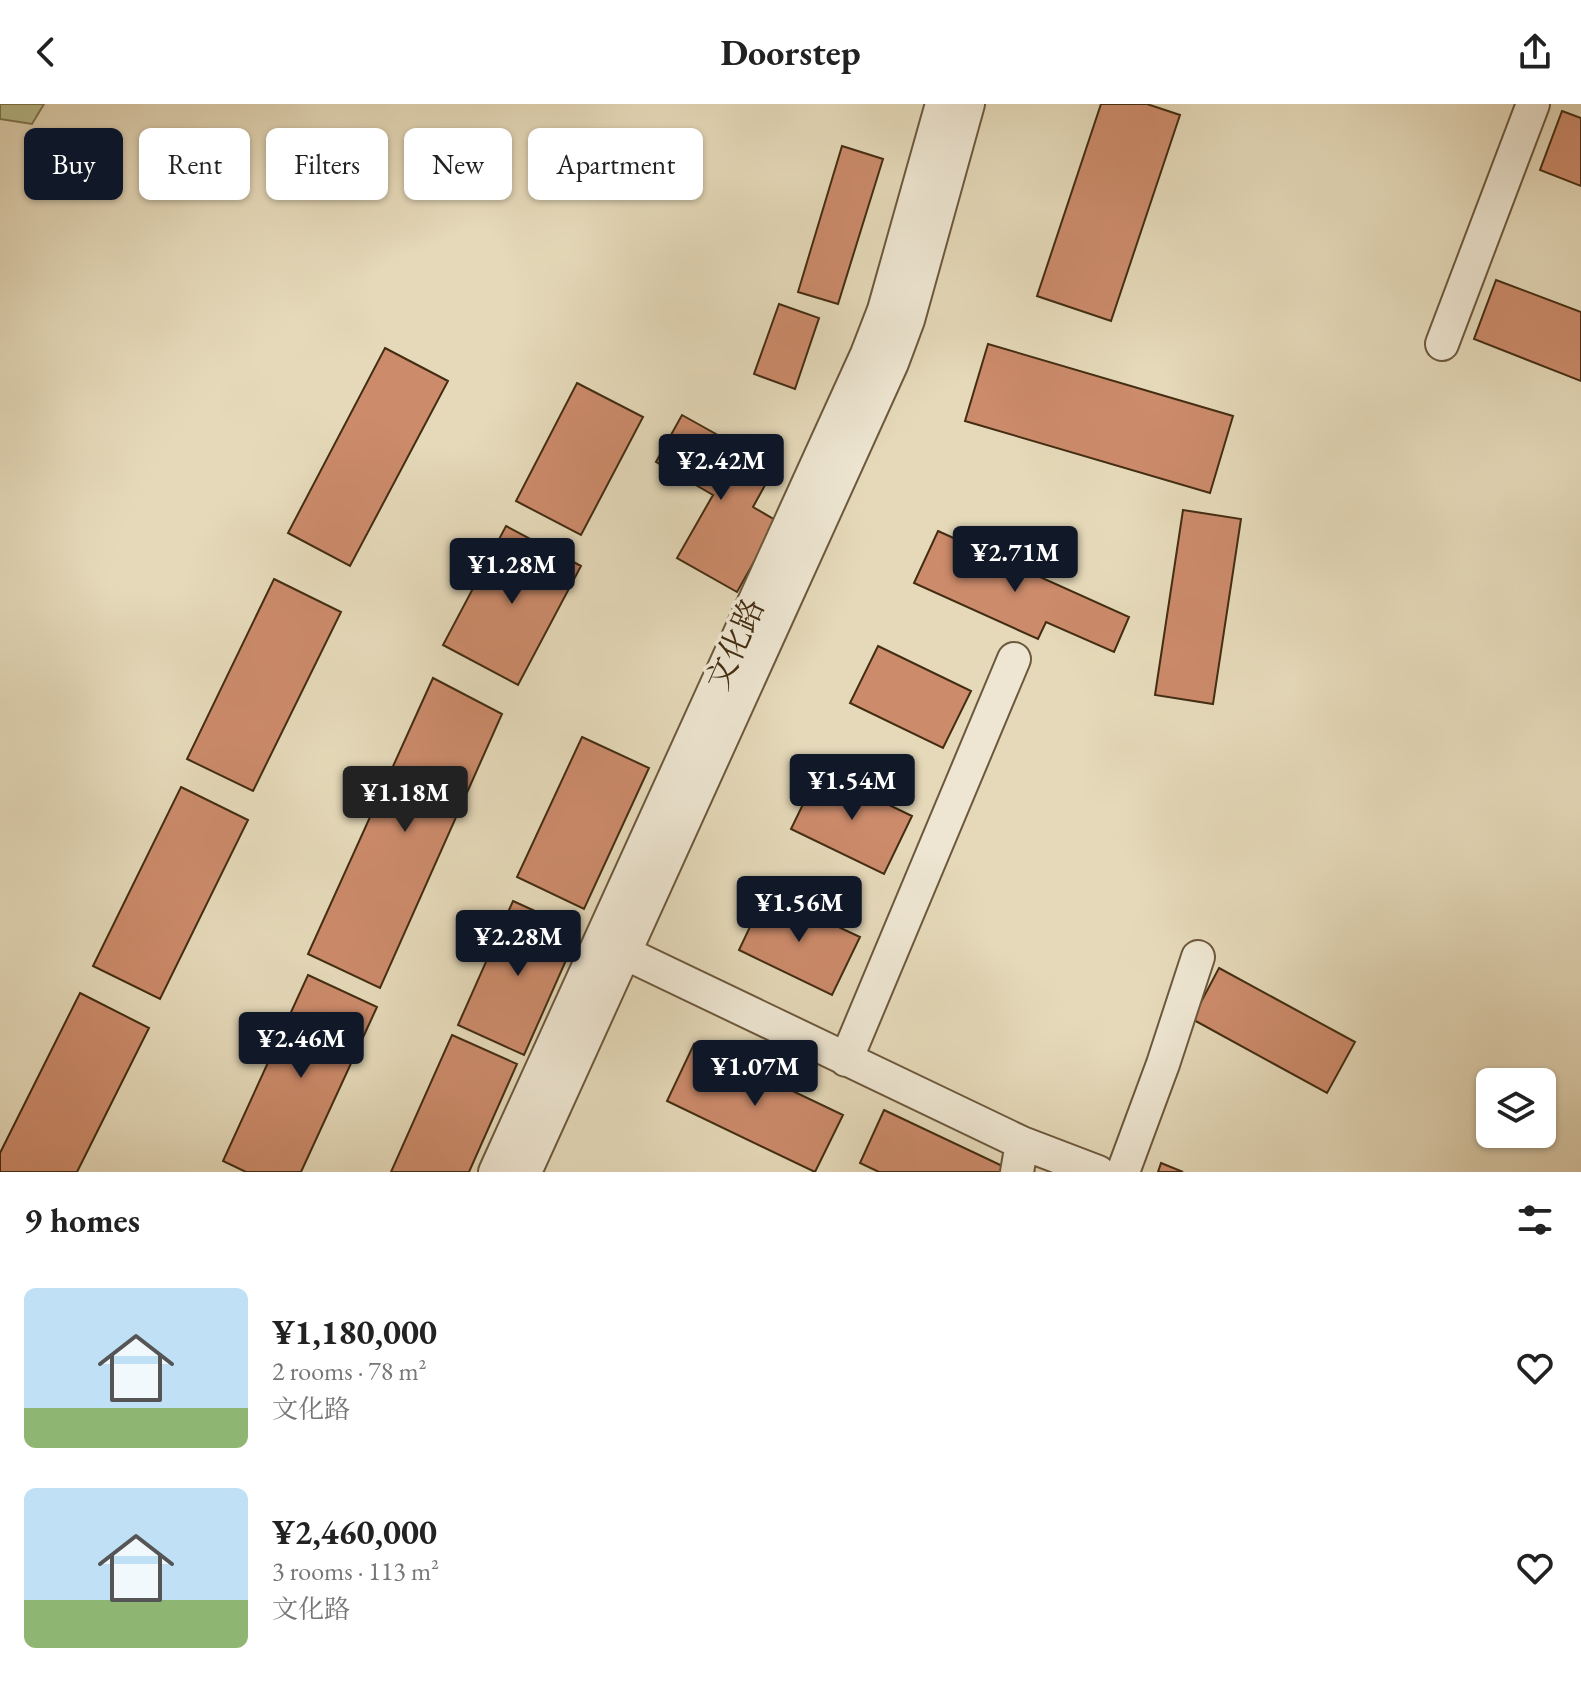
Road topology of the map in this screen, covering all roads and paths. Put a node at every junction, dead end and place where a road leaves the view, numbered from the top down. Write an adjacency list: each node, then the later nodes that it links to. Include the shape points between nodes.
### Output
1 (942, 104): 6 (street, 文化路, via 867,354)
2 (968, 104): 6 (street, 文化路, via 892,363)
3 (1533, 104): 4 (street)
4 (1442, 344)
5 (1014, 659): 8 (street)
6 (612, 947): 8 (street); 10 (street, 文化路); 11 (street, 文化路)
7 (1198, 957): 13 (street)
8 (846, 1060): 9 (street)
9 (1019, 1158): 12 (street)
10 (495, 1172)
11 (525, 1172)
12 (1098, 1172)
13 (1123, 1172)

